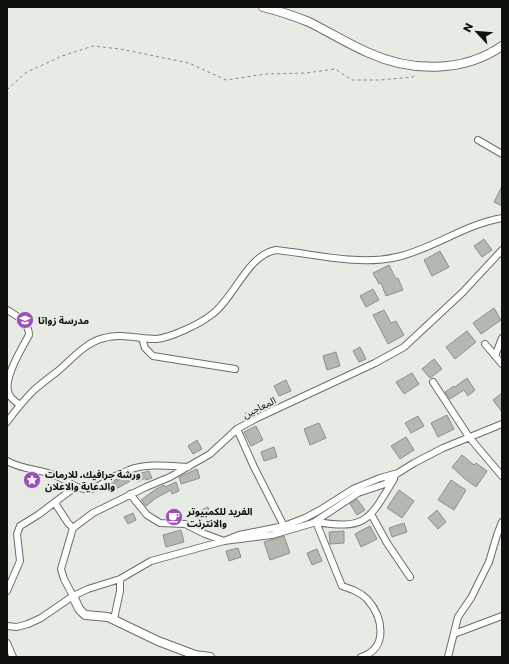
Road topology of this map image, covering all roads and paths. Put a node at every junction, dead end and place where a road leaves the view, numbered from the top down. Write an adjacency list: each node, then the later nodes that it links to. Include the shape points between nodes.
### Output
1 (263, 7): 3 (street, via 292,15 381,58)
2 (502, 46): 3 (street, via 471,62 451,66)
3 (418, 66): 4 (path, via 413,76 398,79 352,80 335,69 226,80 189,63 93,46 62,56 25,73)
4 (7, 90)
5 (478, 140): 6 (street)
6 (502, 154)
7 (502, 218): 10 (street, via 477,224 412,252 385,260 269,251 253,264 212,315 169,336 157,339)
8 (502, 250): 20 (street, المعاجين, via 462,293 404,347)
9 (7, 310): 17 (street, via 26,323 29,330 8,382 9,394)
10 (142, 338): 15 (street, via 145,348 153,356); 17 (street, via 119,336 92,342 35,389)
11 (502, 338): 13 (street)
12 (485, 344): 13 (street)
13 (495, 356): 14 (street)
14 (502, 364)
15 (235, 369)
16 (433, 382): 21 (street)
17 (20, 405): 18 (street)
18 (7, 422)
19 (502, 424): 21 (street)
20 (237, 429): 23 (street, المعاجين, via 210,454); 33 (street)
21 (469, 437): 24 (street); 25 (street)
22 (8, 463): 26 (street, via 45,471)
23 (188, 467): 26 (street, via 145,466 111,478 92,489); 27 (street, المعاجين)
24 (398, 473): 29 (street); 30 (street, via 385,484 358,493); 33 (street, via 364,484)
25 (502, 476)
26 (75, 487): 28 (street)
27 (130, 494): 32 (street, المعاجين); 34 (street, via 147,515 160,523 185,524)
28 (55, 503): 32 (street); 37 (street, via 18,528 20,561)
29 (372, 514): 30 (street, via 362,522 350,524); 35 (street, via 387,543)
30 (316, 522): 33 (street); 47 (street, via 342,586 366,598 379,621 381,635 377,646 374,651)
31 (502, 522): 42 (street, via 489,562 471,598 458,616)
32 (72, 528): 38 (street, via 61,569)
33 (285, 528): 34 (street, via 239,535)
34 (224, 541): 36 (street, via 152,561)
35 (410, 577)
36 (120, 579): 38 (street); 40 (street)
37 (7, 591)
38 (74, 596): 40 (street, via 83,614); 41 (street, via 28,624)
39 (502, 616): 42 (street)
40 (114, 619): 44 (street)
41 (7, 626)
42 (454, 634): 48 (street)
43 (7, 643): 45 (street)
44 (184, 654): 46 (street)
45 (13, 657)
46 (210, 657)
47 (361, 657)
48 (448, 657)

